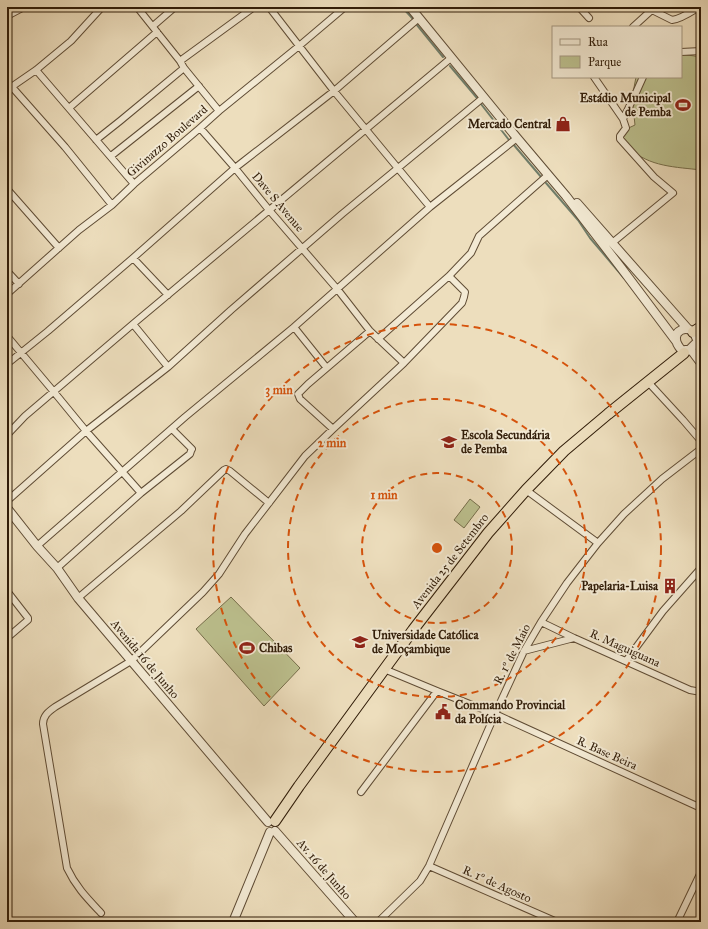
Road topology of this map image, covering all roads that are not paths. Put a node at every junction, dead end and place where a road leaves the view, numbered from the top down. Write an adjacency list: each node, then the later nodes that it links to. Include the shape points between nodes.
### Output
1 (24, 7): 12 (street)
2 (102, 7): 24 (street, via 71,41)
3 (137, 7): 15 (street)
4 (175, 7): 15 (street)
5 (254, 7): 22 (street)
6 (269, 7): 18 (street)
7 (345, 7): 18 (street, Givinazzo Boulevard)
8 (410, 7): 13 (street)
9 (579, 7): 14 (street)
10 (699, 7): 11 (street, via 675,20)
11 (653, 9): 16 (street)
12 (7, 16)
13 (419, 18): 21 (street); 29 (street)
14 (589, 18)
15 (153, 26): 17 (street)
16 (634, 26)
17 (158, 32): 22 (street); 31 (street)
18 (299, 46): 29 (street); 32 (street, Givinazzo Boulevard)
19 (701, 51): 20 (street)
20 (682, 52)
21 (451, 58): 30 (street); 35 (street)
22 (180, 61): 23 (street)
23 (184, 68): 27 (street); 37 (street)
24 (36, 70): 28 (street); 31 (street)
25 (595, 78): 33 (street)
26 (643, 78): 33 (street)
27 (199, 86): 32 (street); 38 (street)
28 (9, 88): 45 (street, via 65,147)
29 (334, 91): 35 (street); 39 (street)
30 (484, 97): 36 (street); 40 (street)
31 (69, 108): 37 (street)
32 (219, 111): 34 (street, Givinazzo Boulevard)
33 (623, 119): 48 (street, via 626,128 620,139 654,177 673,193)
34 (200, 128): 39 (street, Dave S Avenue); 42 (street, Givinazzo Boulevard)
35 (366, 129): 40 (street); 47 (street)
36 (517, 138): 41 (street); 46 (street)
37 (96, 140): 38 (street)
38 (111, 156): 42 (street)
39 (235, 168): 47 (street, Dave S Avenue); 51 (street)
40 (398, 168): 46 (street); 50 (street)
41 (548, 175): 44 (street); 55 (street, via 479,236 471,253)
42 (134, 184): 45 (street, Givinazzo Boulevard)
43 (7, 189): 49 (street)
44 (566, 196): 48 (street, via 578,204); 53 (street)
45 (112, 204): 49 (street, Givinazzo Boulevard)
46 (430, 207): 57 (street)
47 (269, 210): 50 (street, Dave S Avenue); 59 (street)
48 (612, 243): 52 (street)
49 (59, 248): 56 (street, Givinazzo Boulevard)
50 (302, 248): 57 (street, Dave S Avenue); 73 (street)
51 (133, 258): 59 (street); 68 (street)
52 (630, 264): 53 (street); 62 (street)
53 (622, 269): 66 (street)
54 (7, 271): 56 (street)
55 (449, 276): 65 (street); 70 (street, via 465,292 462,303)
56 (18, 284): 58 (street, Givinazzo Boulevard)
57 (338, 290): 61 (street); 63 (street, Dave S Avenue)
58 (7, 294)
59 (168, 295): 60 (street)
60 (134, 324): 73 (street); 76 (street)
61 (294, 327): 74 (street); 77 (street)
62 (694, 329): 66 (street, via 678,332); 67 (street)
63 (370, 331): 65 (street, Dave S Avenue); 74 (street)
64 (7, 336): 68 (street)
65 (378, 339): 70 (street, Dave S Avenue)
66 (676, 341): 69 (street)
67 (701, 344): 69 (street, via 695,344)
68 (20, 352): 72 (street); 76 (street)
69 (688, 352): 71 (street); 75 (highway, Avenida 25 de Setembro)
70 (404, 363): 78 (street)
71 (701, 363)
72 (7, 364)
73 (168, 367): 79 (street)
74 (326, 367): 78 (street, via 298,396)
75 (648, 382): 81 (street); 84 (highway, Avenida 25 de Setembro, via 564,452)
76 (54, 392): 79 (street); 80 (street)
77 (172, 429): 83 (street); 85 (street, via 192,448 192,451)
78 (333, 429): 87 (street, via 305,456)
79 (86, 431): 83 (street); 86 (street)
80 (7, 435)
81 (701, 441)
82 (701, 449): 89 (street, R. 1º de Maio, via 662,479 624,514)
83 (122, 472): 85 (street); 90 (street)
84 (526, 490): 89 (street); 101 (highway, Avenida 25 de Setembro, via 488,532)
85 (141, 493): 91 (street)
86 (7, 501)
87 (269, 503): 94 (street, via 230,471 224,470 181,511); 99 (street, via 219,574)
88 (8, 513): 90 (street, Avenida 16 de Junho)
89 (598, 543): 95 (street, R. 1º de Maio)
90 (37, 546): 91 (street, Avenida 16 de Junho)
91 (57, 568): 94 (street, Avenida 16 de Junho)
92 (701, 568): 100 (street, via 663,611)
93 (7, 591): 96 (street, via 28,618)
94 (78, 598): 99 (street, Avenida 16 de Junho)
95 (541, 622): 97 (street, R. Maguiguana); 98 (street, R. 1º de Maio)
96 (7, 638)
97 (574, 638): 98 (street); 100 (street, R. Maguiguana)
98 (524, 651): 104 (street, R. 1º de Maio)
99 (131, 661): 107 (street, Avenida 16 de Junho); 110 (street, via 55,707 47,713 43,721 67,868 79,889)
100 (626, 661): 103 (street, R. Maguiguana, via 690,690)
101 (384, 669): 102 (street, R. Base Beira); 107 (highway, Avenida 25 de Setembro)
102 (437, 692): 104 (street, R. Base Beira); 105 (street)
103 (701, 692)
104 (495, 714): 106 (street, R. Base Beira); 108 (street, R. 1º de Maio)
105 (361, 792)
106 (701, 808)
107 (272, 826): 111 (street, Avenida 25 de Setembro); 112 (street, Av. 16 de Junho)
108 (429, 866): 113 (street, R. 1º de Maio, via 420,881); 114 (street, R. 1º de Agosto)
109 (701, 872): 115 (street)
110 (101, 913)
111 (233, 922)
112 (355, 922)
113 (378, 922)
114 (557, 922)
115 (677, 922)

